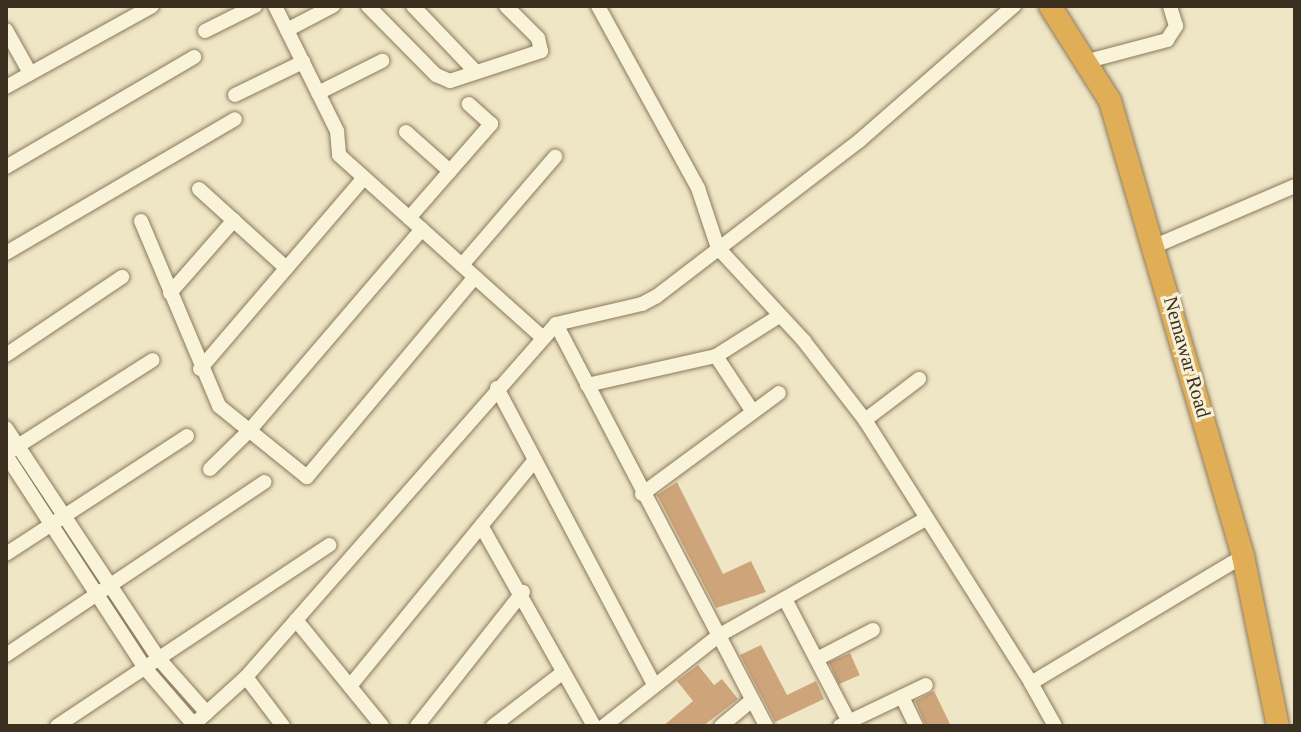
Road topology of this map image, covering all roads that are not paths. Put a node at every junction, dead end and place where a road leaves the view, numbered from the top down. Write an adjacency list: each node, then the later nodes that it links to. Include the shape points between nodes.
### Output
1 (152, 6): 20 (street)
2 (255, 6): 14 (street)
3 (275, 6): 13 (street)
4 (333, 6): 13 (street)
5 (368, 6): 19 (street, via 443,81)
6 (413, 6): 19 (street)
7 (506, 6): 19 (street, via 538,38 541,51)
8 (598, 6): 38 (street, via 698,188)
9 (1014, 6): 38 (street, via 859,141)
10 (1050, 6): 17 (highway, Nemawar Road)
11 (1170, 6): 17 (street, via 1176,26 1167,40)
12 (6, 30): 20 (street)
13 (287, 30): 18 (street)
14 (205, 31)
15 (194, 57): 28 (street)
16 (382, 61): 22 (street)
17 (1088, 61): 37 (highway, Nemawar Road, via 1110,101)
18 (303, 62): 22 (street); 23 (street)
19 (476, 72)
20 (30, 73): 21 (street)
21 (6, 87)
22 (318, 93): 30 (street, via 337,131 339,155)
23 (235, 95)
24 (469, 104): 29 (street, via 491,124)
25 (235, 119): 39 (street)
26 (406, 132): 29 (street)
27 (555, 157): 40 (street)
28 (6, 167)
29 (450, 171): 33 (street)
30 (363, 179): 33 (street); 41 (street)
31 (1295, 186): 37 (street)
32 (199, 189): 34 (street)
33 (409, 218): 36 (street)
34 (234, 220): 41 (street); 44 (street)
35 (141, 221): 44 (street)
36 (422, 229): 40 (street); 59 (street)
37 (1155, 246): 72 (highway, Nemawar Road)
38 (718, 248): 45 (street); 46 (street, via 642,304)
39 (6, 253)
40 (462, 265): 43 (street)
41 (286, 268): 51 (street)
42 (122, 277): 48 (street)
43 (475, 277): 47 (street); 59 (street, via 307,477)
44 (170, 293): 51 (street)
45 (779, 316): 49 (street); 57 (street)
46 (556, 324): 47 (street); 53 (street)
47 (542, 337): 54 (street)
48 (6, 355)
49 (716, 356): 53 (street); 56 (street)
50 (153, 360): 61 (street)
51 (200, 369): 59 (street, via 219,406)
52 (919, 379): 57 (street)
53 (587, 385): 65 (street)
54 (497, 388): 62 (street); 77 (street)
55 (779, 393): 56 (street)
56 (753, 412): 65 (street)
57 (865, 420): 67 (street)
58 (6, 428): 61 (street)
59 (249, 431): 63 (street)
60 (187, 436): 66 (street)
61 (10, 451): 66 (street); 68 (street)
62 (535, 460): 69 (street); 87 (street)
63 (210, 469)
64 (264, 482): 73 (street)
65 (642, 494): 79 (street)
66 (64, 515): 68 (street); 73 (street)
67 (924, 520): 76 (street); 86 (street)
68 (51, 524): 71 (street); 75 (street)
69 (483, 529): 74 (street); 89 (street)
70 (329, 545): 81 (street)
71 (6, 554)
72 (1243, 556): 86 (street); 106 (highway, Nemawar Road)
73 (112, 586): 75 (street); 81 (street)
74 (523, 592): 84 (street); 98 (street)
75 (98, 596): 80 (street); 83 (street)
76 (785, 599): 79 (street); 82 (street)
77 (296, 620): 85 (street); 89 (street)
78 (873, 630): 82 (street)
79 (718, 636): 87 (street); 91 (street)
80 (6, 655)
81 (159, 659): 83 (street); 92 (street)
82 (817, 659): 94 (street)
83 (145, 668): 93 (street); 95 (street)
84 (562, 673): 99 (street); 100 (street)
85 (246, 677): 92 (street); 96 (street)
86 (1031, 683): 105 (street)
87 (654, 684): 101 (street)
88 (926, 685): 90 (street)
89 (350, 686): 97 (street)
90 (902, 697): 94 (street); 104 (street)
91 (752, 700): 102 (street); 103 (street)
92 (207, 713): 93 (street)
93 (193, 725)
94 (847, 725)
95 (57, 726)
96 (283, 726)
97 (382, 726)
98 (417, 726)
99 (493, 726)
100 (594, 726)
101 (604, 726)
102 (721, 726)
103 (766, 726)
104 (916, 726)
105 (1055, 726)
106 (1278, 726)

